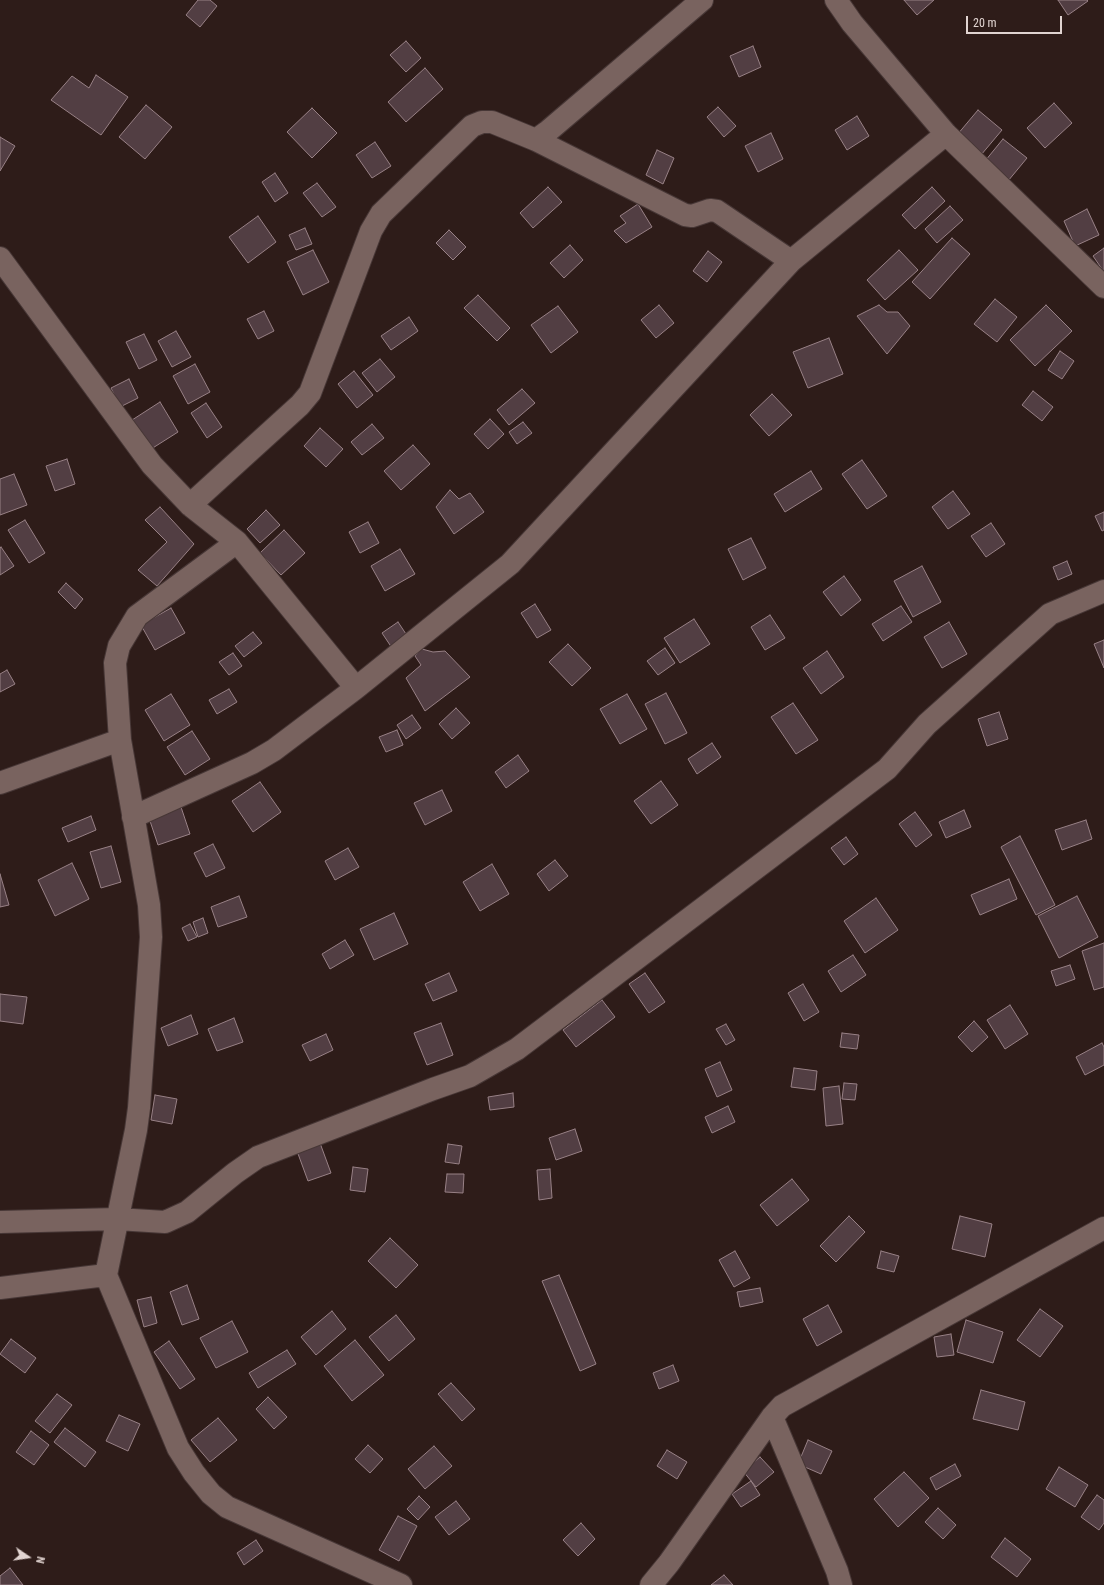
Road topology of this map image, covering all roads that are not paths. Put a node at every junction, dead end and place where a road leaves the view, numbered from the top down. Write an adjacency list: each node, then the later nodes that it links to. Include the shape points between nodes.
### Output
1 (702, 0): 4 (street)
2 (836, 0): 3 (street, via 852,24)
3 (946, 134): 6 (street); 7 (street)
4 (536, 140): 6 (street, via 685,215 717,211); 8 (street, via 492,122 472,126 381,214 370,231 310,393)
5 (0, 258): 8 (street, via 152,465)
6 (791, 261): 11 (street, via 510,564)
7 (1104, 286)
8 (190, 505): 9 (street)
9 (237, 542): 11 (street); 12 (street, via 138,616 128,630 119,646 115,663)
10 (1104, 591): 15 (street, via 1050,614 927,724 887,769 517,1049 470,1076 258,1157 187,1212 165,1222)
11 (356, 688): 14 (street, via 274,750 252,763)
12 (120, 740): 13 (street); 14 (street)
13 (0, 783)
14 (133, 817): 15 (street, via 149,905 151,937 139,1108)
15 (117, 1219): 16 (street); 18 (street)
16 (0, 1222)
17 (1104, 1228): 20 (street, via 782,1406)
18 (106, 1275): 19 (street); 21 (street, via 178,1448 211,1494 227,1507)
19 (0, 1288)
20 (772, 1417): 22 (street); 23 (street)
21 (401, 1585)
22 (651, 1585)
23 (841, 1585)

